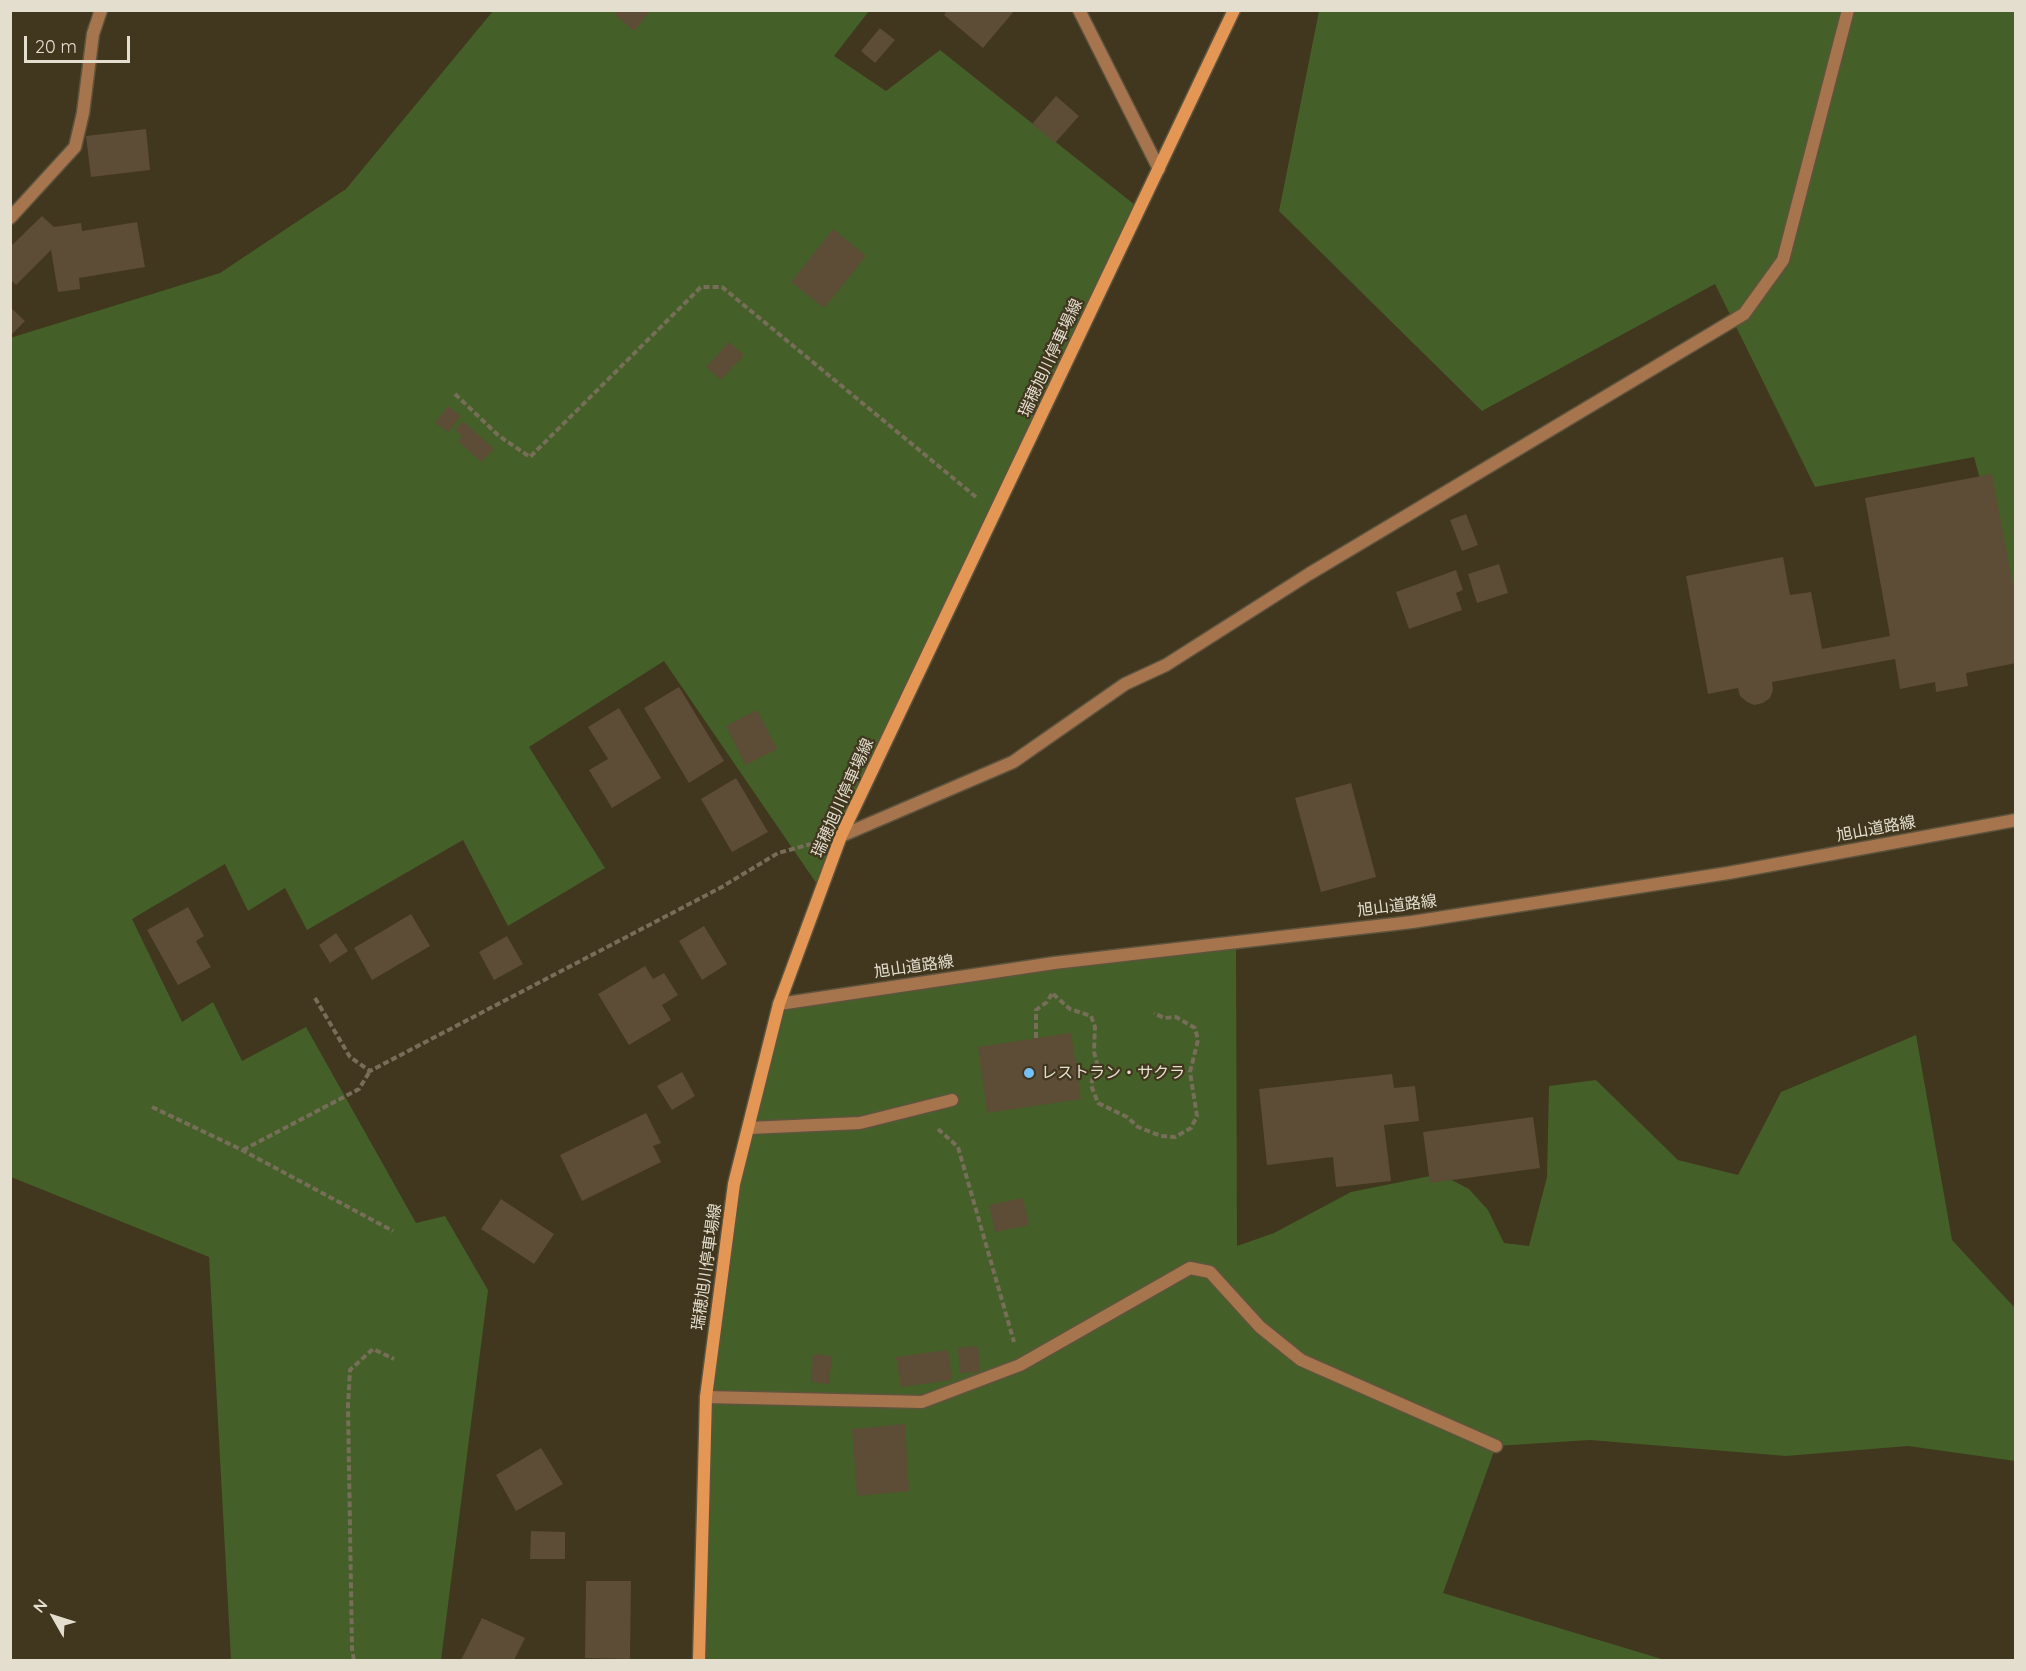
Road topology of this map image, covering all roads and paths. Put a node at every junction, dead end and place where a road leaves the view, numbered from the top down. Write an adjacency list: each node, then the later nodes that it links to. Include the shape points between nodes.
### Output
1 (101, 10): 6 (street, via 93,34 75,147)
2 (1079, 10): 5 (street)
3 (1234, 10): 5 (main road, 瑞穂旭川停車場線)
4 (1848, 10): 10 (street, via 1783,260 1744,314 1309,574 1166,665 1125,684 1013,762)
5 (1159, 169): 8 (main road, 瑞穂旭川停車場線)
6 (10, 218)
7 (454, 394): 8 (path, via 530,457 701,287 722,287)
8 (995, 513): 10 (main road, 瑞穂旭川停車場線)
9 (2016, 820): 11 (street, 旭山道路線, via 1728,873 1412,922)
10 (841, 836): 14 (main road, 瑞穂旭川停車場線); 17 (path, via 778,854)
11 (1054, 963): 12 (path); 14 (street, 旭山道路線)
12 (1053, 994): 15 (path, via 1070,1009 1091,1016 1098,1063 1091,1085 1098,1103 1148,1132 1175,1137 1191,1128 1197,1116 1190,1072 1198,1040 1195,1028 1176,1017 1164,1018); 16 (path, via 1036,1010)
13 (315, 998): 17 (path, via 350,1057)
14 (779, 1004): 21 (main road, 瑞穂旭川停車場線)
15 (1154, 1013)
16 (1036, 1038)
17 (370, 1071): 22 (path, via 359,1089)
18 (952, 1100): 20 (street)
19 (152, 1107): 22 (path)
20 (902, 1113): 21 (street, via 860,1123); 25 (path, via 936,1128 958,1147)
21 (749, 1128): 26 (main road, 瑞穂旭川停車場線, via 734,1184)
22 (242, 1150): 23 (path)
23 (393, 1231)
24 (394, 1359): 28 (path, via 373,1349 350,1370)
25 (1020, 1365): 26 (street, via 922,1402); 27 (street, via 1190,1268 1210,1272 1260,1327 1300,1360)
26 (706, 1397): 29 (main road, 瑞穂旭川停車場線)
27 (1496, 1446)
28 (354, 1660)
29 (699, 1660)

